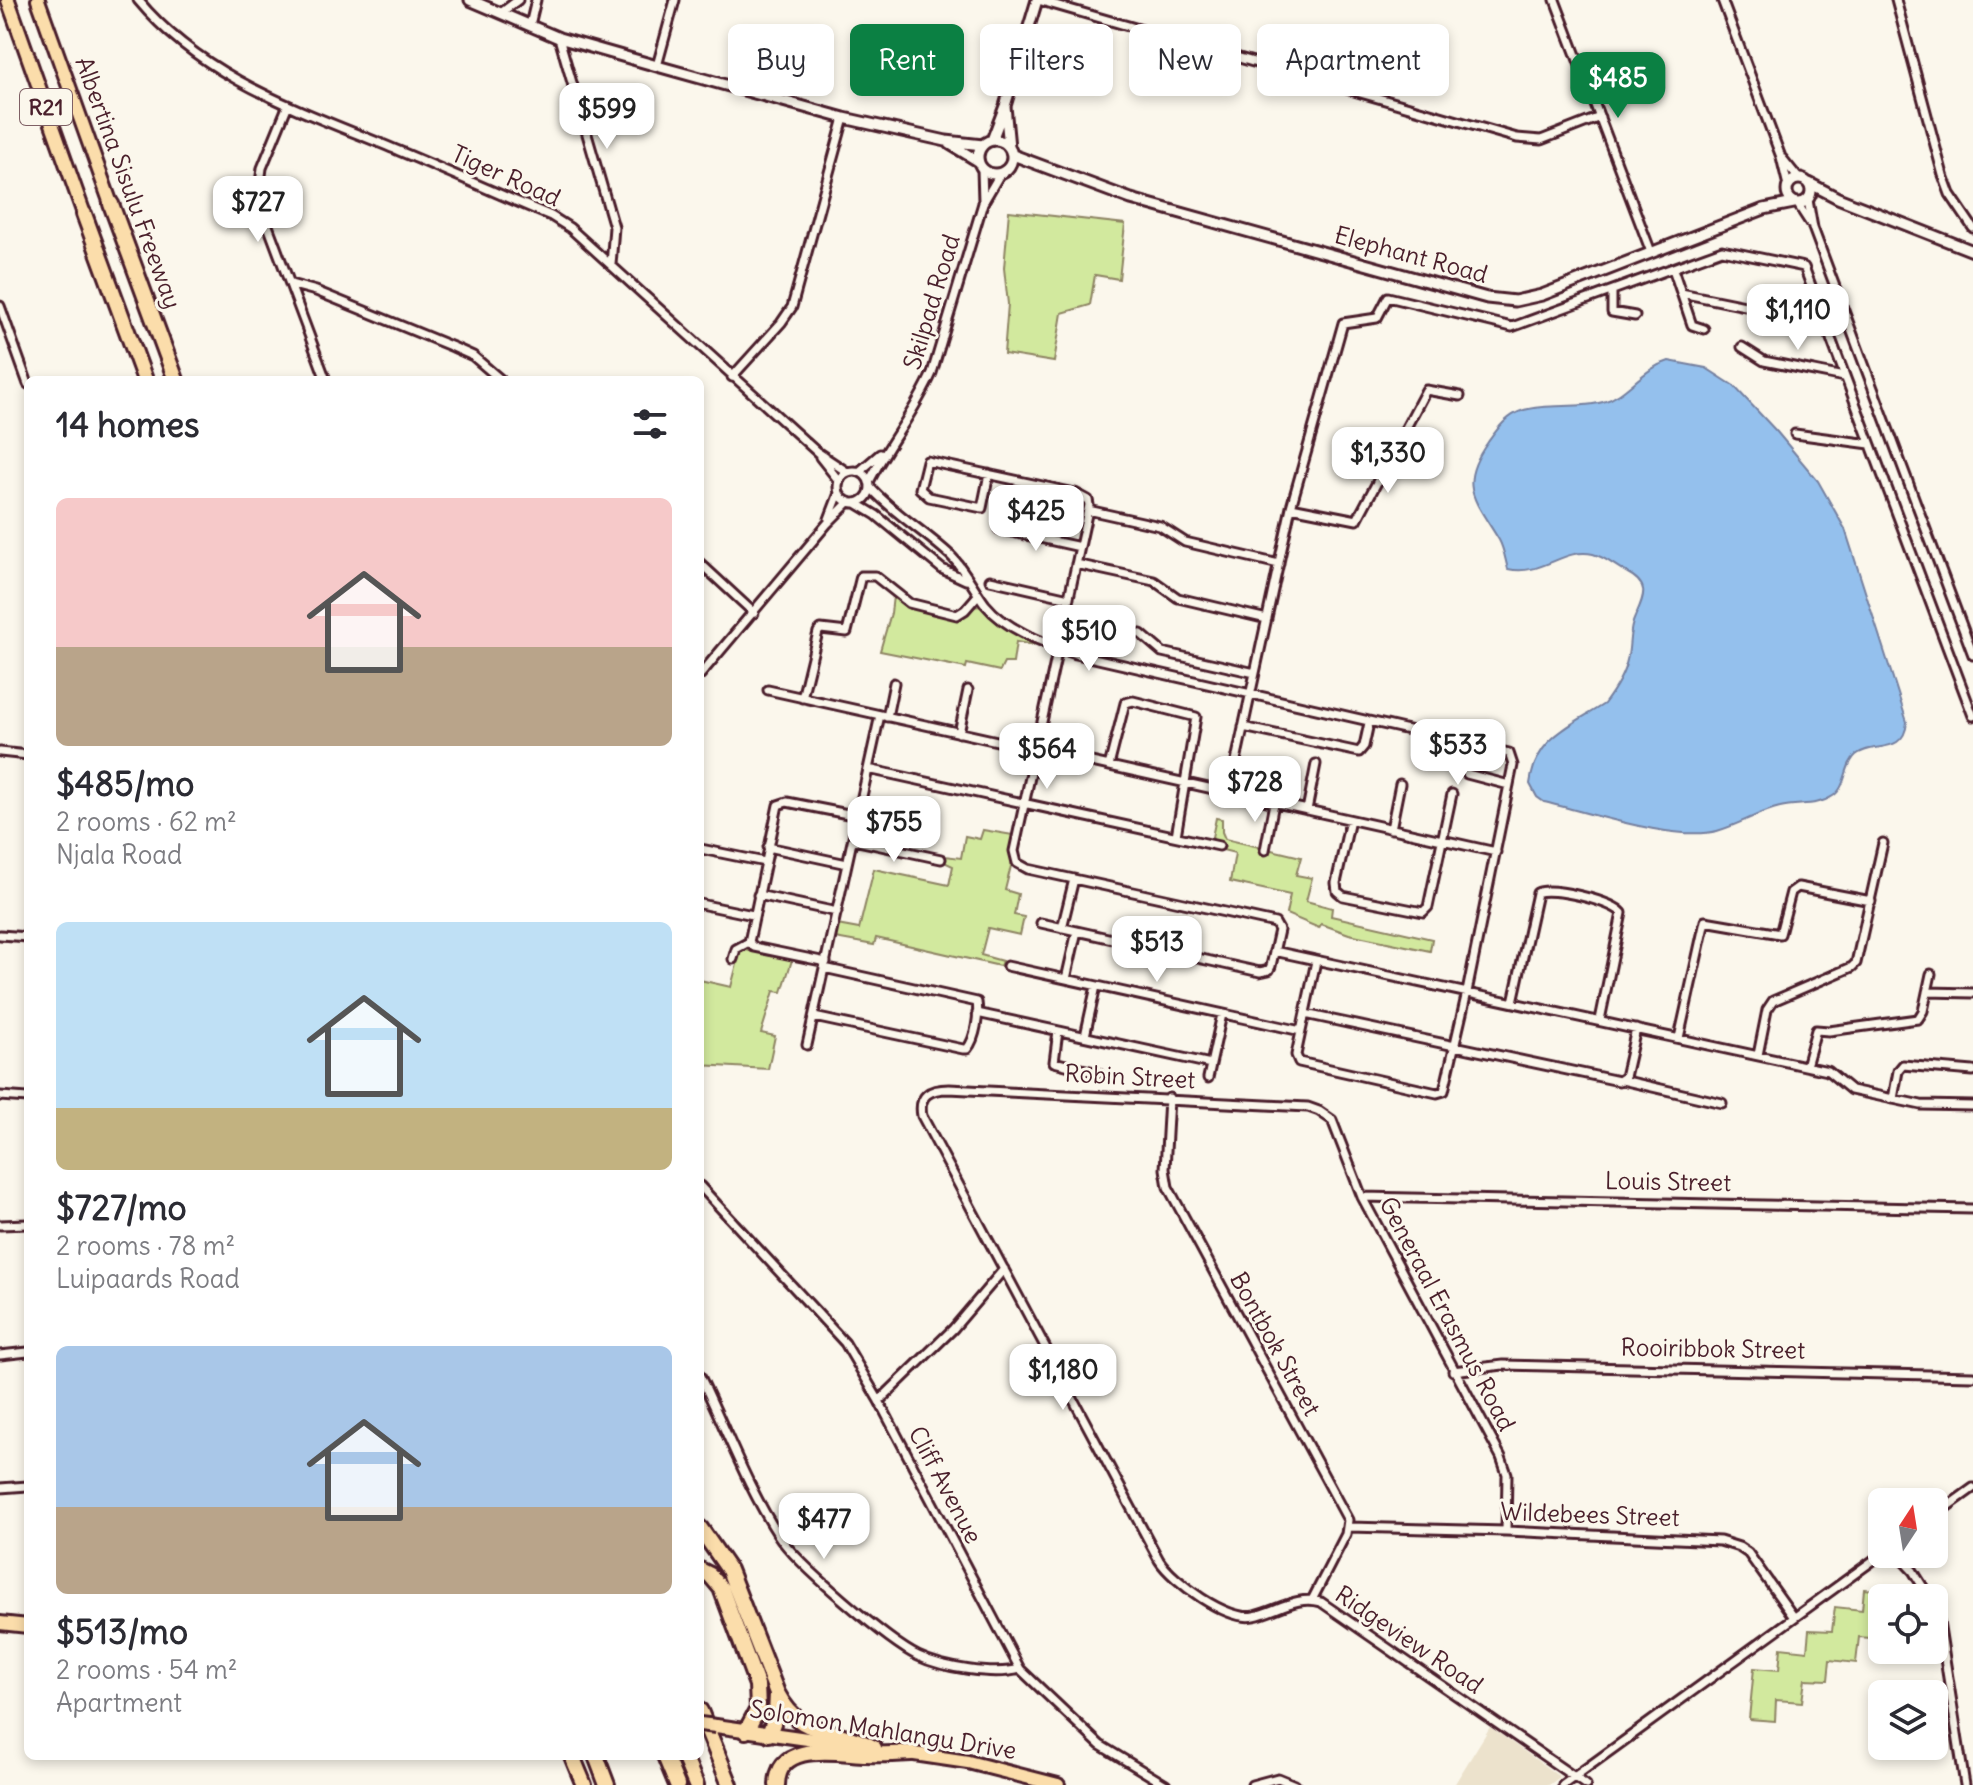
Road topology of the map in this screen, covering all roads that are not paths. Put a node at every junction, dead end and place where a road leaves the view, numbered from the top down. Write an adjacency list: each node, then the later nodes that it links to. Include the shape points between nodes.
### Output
1 (8, 0): 36 (main road, R21)
2 (38, 0): 34 (main road, Albertina Sisulu Freeway / R21)
3 (138, 0): 17 (street, Tiger Road, via 200,56)
4 (470, 0): 12 (street)
5 (518, 0): 12 (street)
6 (536, 0): 13 (street)
7 (675, 0): 15 (street)
8 (1038, 0): 16 (street); 18 (street, via 1504,135 1541,140)
9 (1555, 0): 18 (street)
10 (1722, 0): 23 (street)
11 (1896, 0): 38 (street, via 1943,175)
12 (502, 12): 13 (street)
13 (530, 25): 14 (street)
14 (559, 38): 15 (street); 41 (street, via 614,227)
15 (657, 66): 19 (street)
16 (1005, 106): 21 (street); 22 (street)
17 (287, 107): 41 (street, Tiger Road, via 551,216); 43 (street, via 258,189)
18 (1600, 117): 40 (street)
19 (844, 118): 20 (street); 56 (street, via 792,307)
20 (946, 141): 21 (street); 24 (street)
21 (988, 142): 22 (street, via 1002,141); 24 (street, via 978,155)
22 (1011, 151): 25 (street, Elephant Road); 26 (street)
23 (1781, 157): 28 (street); 29 (street)
24 (980, 165): 27 (street, via 990,174); 32 (street, Skilpad Road)
25 (1043, 167): 26 (street, Elephant Road); 40 (street, Elephant Road, via 1131,199 1506,301 1542,295)
26 (1009, 168): 27 (street)
27 (1000, 174): 32 (street, Skilpad Road)
28 (1804, 181): 29 (street); 30 (street, via 1812,190); 31 (street)
29 (1788, 188): 33 (street); 35 (street, Elephant Road)
30 (1809, 198): 31 (street); 33 (street); 37 (street)
31 (1838, 198): 39 (street)
32 (983, 203): 61 (street, Skilpad Road, via 940,356 920,399)
33 (1796, 203): 35 (street, Elephant Road); 37 (street)
34 (111, 204): 53 (highway, Albertina Sisulu Freeway / R21)
35 (1764, 209): 40 (street, Elephant Road)
36 (84, 214): 52 (highway, R21)
37 (1813, 228): 86 (street)
38 (1973, 228)
39 (1973, 251)
40 (1651, 252)
41 (611, 265): 56 (street, Tiger Road)
42 (1673, 269): 44 (street); 45 (street); 48 (street, via 1722,250 1804,267)
43 (290, 284): 54 (street); 55 (street, via 453,347)
44 (1612, 291): 47 (street, via 1612,312); 70 (street, via 1512,327 1388,297 1377,318 1343,323)
45 (1681, 293): 48 (street); 49 (street, via 1692,325)
46 (0, 306): 51 (street)
47 (1635, 316)
48 (1824, 322): 57 (street)
49 (1704, 329)
50 (1742, 347): 57 (street, via 1764,361)
51 (25, 376)
52 (144, 376)
53 (175, 376)
54 (324, 376)
55 (496, 376)
56 (732, 377): 62 (street, Tiger Road)
57 (1844, 377): 60 (street)
58 (1460, 396): 70 (street, via 1426,390 1357,520)
59 (1795, 434): 60 (street)
60 (1870, 444): 95 (street)
61 (885, 450): 64 (street, Skilpad Road); 67 (street, Skilpad Road)
62 (817, 452): 63 (street, Tiger Road); 66 (street, Tiger Road)
63 (847, 472): 64 (street); 66 (street)
64 (859, 472): 67 (street)
65 (989, 474): 65 (street, via 927,461 920,489 929,497 982,508); 71 (street, via 1075,493 1088,500)
66 (839, 481): 68 (street)
67 (870, 484): 69 (street, via 868,496); 79 (street, via 949,554)
68 (839, 493): 69 (street); 72 (street)
69 (852, 503): 72 (street); 79 (street, via 876,515 942,569)
70 (1291, 507): 76 (street)
71 (1088, 510): 74 (street); 76 (street, via 1160,526 1185,542)
72 (827, 524): 82 (street)
73 (999, 529): 74 (street)
74 (1080, 547): 75 (street)
75 (1076, 564): 81 (street); 84 (street, via 1154,581 1178,598)
76 (1279, 564): 84 (street)
77 (704, 567): 82 (street)
78 (990, 580): 81 (street)
79 (968, 581): 80 (street)
80 (978, 595): 85 (street, via 1005,622); 93 (street, via 957,615 909,603 875,576 861,576 847,632 818,632)
81 (1069, 598): 83 (street)
82 (754, 613): 87 (street)
83 (1064, 618): 85 (street); 88 (street, via 1141,634 1162,652)
84 (1267, 619): 88 (street)
85 (1058, 647): 92 (street); 100 (street)
86 (1973, 655)
87 (704, 670)
88 (1255, 673): 92 (street)
89 (894, 683): 94 (street)
90 (768, 690): 93 (street)
91 (968, 690): 98 (street)
92 (1250, 694): 96 (street); 97 (street)
93 (802, 698): 94 (street)
94 (883, 716): 98 (street); 105 (street)
95 (1973, 716)
96 (1369, 723): 97 (street, via 1359,752); 99 (street)
97 (1243, 727): 109 (street)
98 (959, 733): 100 (street)
99 (1470, 744): 108 (street, via 1509,753); 108 (street, via 1467,774)
100 (1036, 750): 104 (street); 111 (street)
101 (0, 752): 102 (street)
102 (24, 755)
103 (1316, 764): 113 (street)
104 (1109, 766): 106 (street); 106 (street, via 1123,706 1133,701 1196,717)
105 (868, 769): 111 (street); 114 (street)
106 (1185, 783): 109 (street); 118 (street)
107 (1400, 784): 117 (street)
108 (1509, 785): 126 (street)
109 (1229, 793): 112 (street)
110 (1452, 794): 120 (street)
111 (1025, 802): 118 (street); 130 (street, via 1014,851 1017,863)
112 (1274, 803): 113 (street); 125 (street)
113 (1307, 810): 116 (street)
114 (858, 814): 115 (street); 119 (street); 123 (street, via 783,801)
115 (904, 820)
116 (1350, 820): 117 (street); 120 (street, via 1336,883 1343,896 1423,912)
117 (1391, 829): 120 (street)
118 (1176, 836): 122 (street)
119 (853, 840): 127 (street); 129 (street)
120 (1442, 840): 126 (street)
121 (1883, 843): 132 (street)
122 (1219, 846)
123 (768, 847): 128 (street); 129 (street)
124 (704, 850): 128 (street)
125 (1265, 850)
126 (1496, 852): 150 (street)
127 (941, 859)
128 (765, 862): 131 (street)
129 (847, 864): 134 (street)
130 (1074, 879): 137 (street); 142 (street, via 1275,923 1279,930)
131 (758, 895): 134 (street); 135 (street)
132 (1871, 901): 163 (street, via 1798,887 1791,892 1780,934 1705,921); 166 (street, via 1856,963 1773,1001)
133 (704, 905): 135 (street)
134 (837, 912): 145 (street)
135 (753, 915): 141 (street)
136 (1041, 923): 137 (street)
137 (1062, 928): 138 (street)
138 (1077, 931): 142 (street, via 1260,972 1269,970); 148 (street)
139 (0, 935): 140 (street)
140 (24, 937)
141 (749, 942): 143 (street, via 736,949); 145 (street)
142 (1274, 951): 144 (street)
143 (733, 959)
144 (1316, 961): 150 (street); 156 (street)
145 (825, 965): 154 (street, via 972,999); 157 (street)
146 (1007, 966): 148 (street)
147 (1931, 974): 151 (street)
148 (1066, 979): 149 (street)
149 (1096, 986): 155 (street); 162 (street)
150 (1467, 992): 153 (street); 165 (street)
151 (1927, 992): 152 (street); 168 (street, via 1915,1020 1816,1030)
152 (1973, 993)
153 (1513, 1002): 158 (street); 158 (street, via 1537,893 1548,890 1606,903 1622,913)
154 (977, 1013): 157 (street, via 967,1049); 160 (street)
155 (1222, 1014): 161 (street); 167 (street)
156 (1305, 1014): 161 (street); 165 (street)
157 (814, 1017): 164 (street)
158 (1600, 1020): 159 (street)
159 (1636, 1029): 163 (street); 172 (street)
160 (1058, 1031): 162 (street); 170 (street, via 1054,1062)
161 (1301, 1031): 165 (street, via 1299,1062 1437,1093 1446,1087)
162 (1085, 1036): 167 (street)
163 (1679, 1038): 166 (street)
164 (807, 1045)
165 (1455, 1045): 172 (street)
166 (1758, 1055): 168 (street)
167 (1211, 1064): 171 (street)
168 (1806, 1066): 177 (street, via 1832,1073 1851,1090)
169 (1973, 1071): 177 (street, via 1903,1065)
170 (1098, 1073)
171 (1208, 1078)
172 (1622, 1080): 178 (street)
173 (925, 1095): 176 (street, Robin Street, via 949,1089); 186 (street, Ridgeview Road, via 922,1116)
174 (0, 1096): 175 (street)
175 (24, 1098)
176 (1169, 1098): 180 (street, Robin Street, via 1308,1107); 197 (street, Bontbok Street, via 1168,1187)
177 (1893, 1099): 179 (street)
178 (1722, 1103)
179 (1973, 1106)
180 (1332, 1120): 182 (street, Generaal Erasmus Road)
181 (704, 1190): 192 (street, Cliff Avenue, via 835,1330)
182 (1362, 1197): 183 (street, Louis Street); 189 (street, Generaal Erasmus Road)
183 (1973, 1209)
184 (24, 1224): 185 (street)
185 (0, 1225)
186 (1004, 1269): 192 (street, via 953,1329); 202 (street, Ridgeview Road, via 1165,1570 1235,1616)
187 (24, 1352): 188 (street)
188 (0, 1355)
189 (1453, 1371): 190 (street, Rooiribbok Street, via 1503,1365); 198 (street, Generaal Erasmus Road, via 1504,1466)
190 (1973, 1376)
191 (704, 1384): 207 (street, via 765,1511 791,1552 919,1657 1000,1673)
192 (879, 1401): 207 (street, Cliff Avenue)
193 (24, 1486): 194 (street)
194 (0, 1488)
195 (1973, 1488): 196 (street)
196 (1948, 1506)
197 (1349, 1527): 198 (street, Wildebees Street); 202 (street)
198 (1506, 1531): 203 (street, Wildebees Street, via 1729,1543 1748,1553)
199 (704, 1534): 208 (highway, via 729,1570)
200 (1868, 1564): 203 (street)
201 (704, 1572): 211 (highway, via 721,1588 757,1685 758,1709)
202 (1312, 1600): 220 (street, Ridgeview Road)
203 (1793, 1616): 220 (street)
204 (0, 1623): 205 (main road)
205 (24, 1626)
206 (1946, 1664): 234 (street)
207 (1020, 1669): 229 (street, Cliff Avenue, via 1100,1745)
208 (777, 1693): 212 (highway); 214 (highway, via 806,1726)
209 (704, 1721): 226 (highway)
210 (704, 1726): 211 (main road, Solomon Mahlangu Drive, bridge)
211 (742, 1730): 212 (main road, Solomon Mahlangu Drive)
212 (769, 1734): 214 (main road, Solomon Mahlangu Drive)
213 (704, 1736): 225 (highway)
214 (874, 1748): 215 (main road, Solomon Mahlangu Drive)
215 (911, 1753): 227 (highway, via 800,1754 783,1765); 228 (main road, Solomon Mahlangu Drive)
216 (576, 1760): 221 (highway)
217 (598, 1760): 222 (highway)
218 (667, 1760): 223 (highway)
219 (686, 1760): 224 (highway)
220 (1574, 1777): 232 (street); 233 (street, Ridgeview Road)
221 (585, 1785)
222 (607, 1785)
223 (677, 1785)
224 (696, 1785)
225 (724, 1785)
226 (730, 1785)
227 (777, 1785)
228 (1058, 1785)
229 (1166, 1785)
230 (1252, 1785): 231 (street, via 1278,1778)
231 (1295, 1785)
232 (1563, 1785)
233 (1586, 1785)
234 (1965, 1785)

